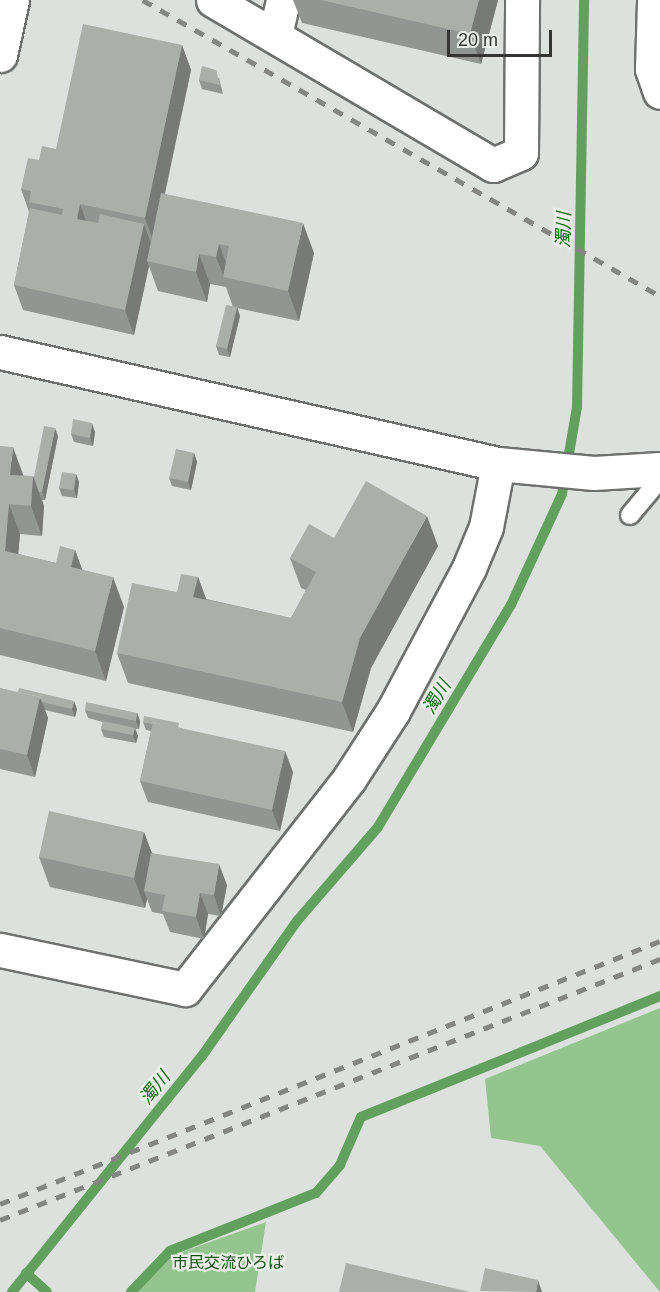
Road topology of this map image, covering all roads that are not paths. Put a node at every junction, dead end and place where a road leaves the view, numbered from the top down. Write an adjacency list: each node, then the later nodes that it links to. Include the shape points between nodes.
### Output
1 (12, 0): 7 (street)
2 (213, 0): 6 (street)
3 (283, 0): 6 (street)
4 (522, 0): 6 (street, via 521,153 493,165)
5 (654, 0): 8 (street)
6 (275, 36)
7 (0, 55)
8 (656, 81)
9 (0, 352): 10 (street)
10 (513, 465): 11 (street, via 594,473); 14 (street, via 469,568 393,711 349,779 185,989)
11 (660, 469)
12 (660, 479): 13 (lane)
13 (630, 515)
14 (0, 950)

